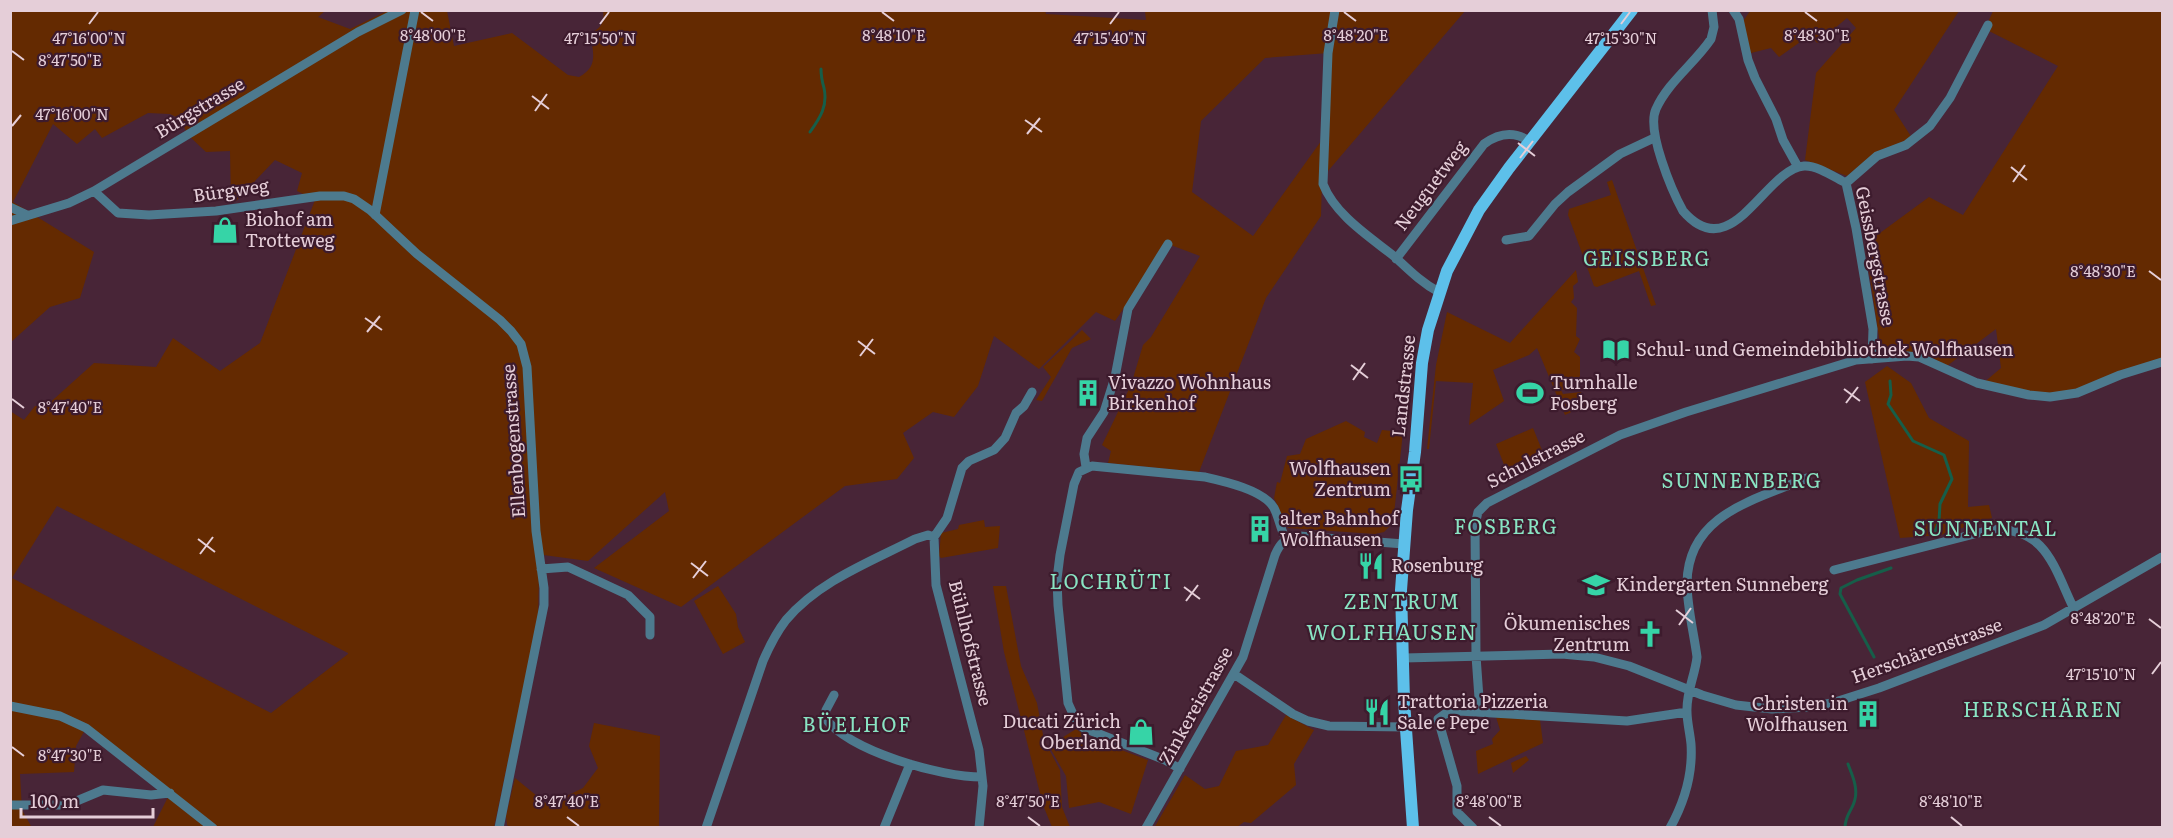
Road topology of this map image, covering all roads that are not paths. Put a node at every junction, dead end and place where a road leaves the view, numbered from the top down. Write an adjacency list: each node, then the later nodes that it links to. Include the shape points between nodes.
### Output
1 (402, 10): 12 (street, Bürgstrasse, via 358,32)
2 (416, 10): 15 (street)
3 (1335, 10): 19 (street, via 1328,53 1323,184 1340,209)
4 (1632, 10): 9 (main road, Landstrasse)
5 (1733, 10): 10 (street, via 1755,78)
6 (1713, 11): 8 (street, via 1711,39 1657,107 1653,117)
7 (1988, 25): 11 (street, via 1950,98 1930,126 1906,145 1877,156)
8 (1654, 138): 10 (street, via 1683,211 1704,226 1732,223); 17 (street, via 1620,154 1568,192 1529,236)
9 (1529, 141): 19 (street, Neuguetweg, via 1509,134 1484,144); 20 (main road, Landstrasse, via 1475,216)
10 (1798, 167): 11 (street, Geissbergstrasse, via 1811,167)
11 (1846, 183): 21 (street, Geissbergstrasse, via 1873,329)
12 (94, 191): 14 (street, Bürgstrasse); 15 (street, Bürgweg, via 113,210 130,215 196,213 332,195 354,199)
13 (10, 207): 14 (street)
14 (27, 215): 16 (street, Bürgstrasse)
15 (375, 215): 30 (street, Ellenbogenstrasse, via 500,320 521,344 527,367 536,531)
16 (10, 221)
17 (1506, 240)
18 (1168, 244): 24 (street, via 1128,309 1104,412 1087,438)
19 (1396, 259): 20 (street)
20 (1439, 292): 28 (main road, Landstrasse, via 1422,363)
21 (1872, 359): 22 (street, Schulstrasse, via 1919,357 1977,383 2050,397 2077,393); 34 (street, Schulstrasse, via 1831,367 1620,435 1482,506 1475,525)
22 (2163, 363)
23 (1032, 392): 26 (street, via 994,450 962,468 947,518)
24 (1086, 467): 27 (street, via 1205,477 1261,495 1270,502); 44 (street, via 1074,484 1057,579 1068,703 1077,723 1084,728)
25 (1807, 477): 37 (street, via 1725,513 1709,526 1696,545 1687,582 1697,657)
26 (934, 537): 45 (street, Bühlhofstrasse, via 936,585 976,734); 50 (street, via 915,539 832,582 808,598 784,622 763,661)
27 (1286, 539): 28 (street, via 1299,536); 36 (street, Zinkereistrasse, via 1275,555 1250,638)
28 (1404, 544): 35 (main road, Landstrasse, via 1400,615)
29 (2163, 557): 32 (street, Herschärenstrasse)
30 (542, 569): 33 (street, via 568,567 628,595 650,617); 49 (street, Ellenbogenstrasse, via 544,605)
31 (1834, 570): 32 (street, via 2006,529 2038,543)
32 (2074, 609): 37 (street, Herschärenstrasse, via 2044,625 1832,703 1772,709 1736,705)
33 (650, 635)
34 (1476, 656): 35 (street, Herschärenstrasse); 37 (street, Herschärenstrasse, via 1594,657 1629,666); 40 (street, Schulstrasse)
35 (1404, 658): 42 (main road, Landstrasse)
36 (1234, 674): 42 (street, via 1308,721 1329,726); 44 (street, Zinkereistrasse)
37 (1688, 690): 41 (street)
38 (834, 695): 43 (street, via 826,710 829,723 867,747)
39 (10, 706): 46 (street, via 54,714 78,724)
40 (1480, 712): 41 (street, via 1627,721); 55 (street, via 1459,711 1438,719 1457,786 1457,812)
41 (1687, 712): 56 (street, via 1689,782)
42 (1406, 727): 54 (main road, Landstrasse)
43 (910, 764): 45 (street, via 948,774); 51 (street)
44 (1180, 769): 53 (street, Zinkereistrasse)
45 (982, 777): 52 (street, Bühlhofstrasse)
46 (170, 793): 47 (street, via 139,795 103,790 67,805); 48 (street)
47 (10, 805)
48 (213, 828)
49 (499, 828)
50 (706, 828)
51 (884, 828)
52 (979, 828)
53 (1146, 828)
54 (1413, 828)
55 (1473, 828)
56 (1670, 828)

